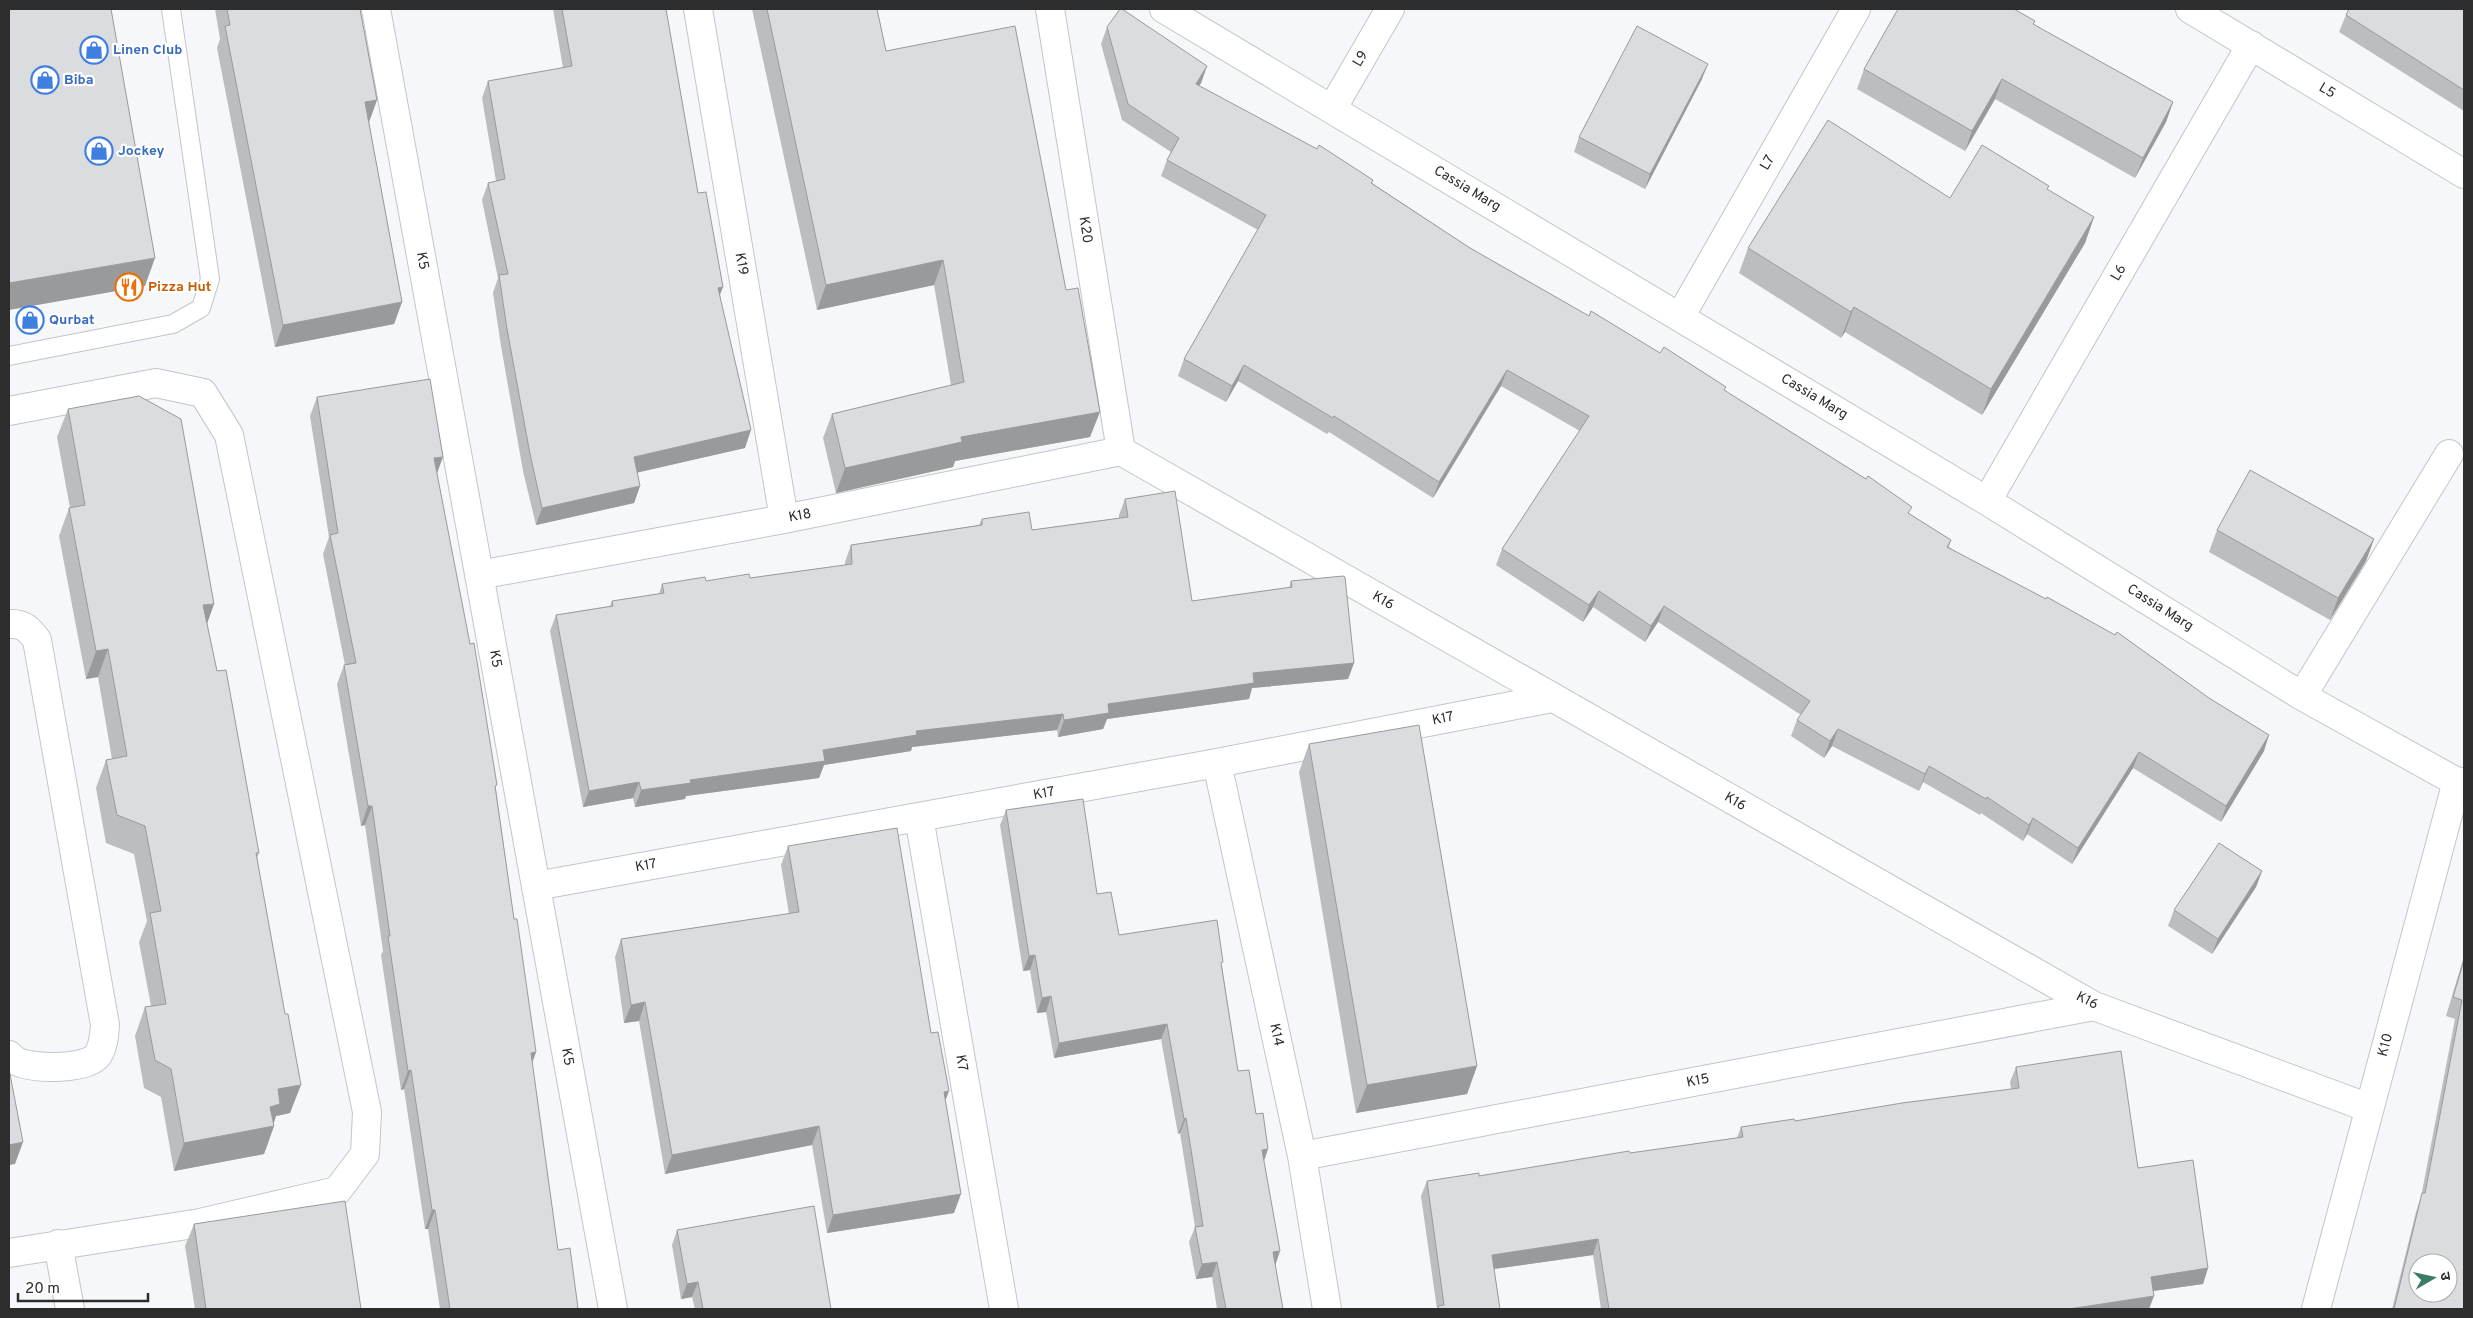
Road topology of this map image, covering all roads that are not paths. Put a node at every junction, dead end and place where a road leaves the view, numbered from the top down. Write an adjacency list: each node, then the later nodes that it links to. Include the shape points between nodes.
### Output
1 (171, 9): 13 (lane, via 210,279 201,308 173,324)
2 (376, 9): 19 (street, K5)
3 (698, 9): 18 (street, K19)
4 (1050, 9): 15 (street, K20)
5 (1164, 9): 10 (street, Cassia Marg)
6 (1390, 9): 10 (street, L9)
7 (1856, 9): 12 (street, L7)
8 (2190, 9): 9 (street, L5)
9 (2251, 44): 11 (street, L5); 17 (street, L6)
10 (1332, 109): 12 (street, Cassia Marg)
11 (2464, 174)
12 (1680, 317): 17 (street, Cassia Marg)
13 (9, 356)
14 (9, 411): 31 (street, via 156,383 203,393 229,435 367,1112 365,1154 337,1191 200,1223)
15 (1121, 452): 18 (street, K18); 22 (street, K16)
16 (2449, 454): 21 (street)
17 (1987, 501): 21 (street, Cassia Marg)
18 (784, 519): 19 (street, K18)
19 (479, 575): 26 (street, K5)
20 (9, 624): 28 (street, via 20,623 37,640 105,1025 104,1042 97,1056 86,1063 73,1067 32,1065)
21 (2302, 696): 24 (street, Cassia Marg)
22 (1552, 698): 23 (street, K17); 27 (street, K16)
23 (1217, 762): 25 (street, K17); 30 (street, K14)
24 (2460, 783): 29 (street, K10)
25 (919, 817): 26 (street, K17); 35 (street, K7)
26 (536, 886): 34 (street, K5)
27 (2094, 1006): 29 (street, K16); 30 (street, K15)
28 (9, 1056)
29 (2369, 1108): 37 (street, K10)
30 (1302, 1156): 36 (street, K14)
31 (58, 1244): 32 (street); 33 (street)
32 (9, 1252)
33 (70, 1309)
34 (613, 1309)
35 (1004, 1309)
36 (1327, 1309)
37 (2316, 1309)

